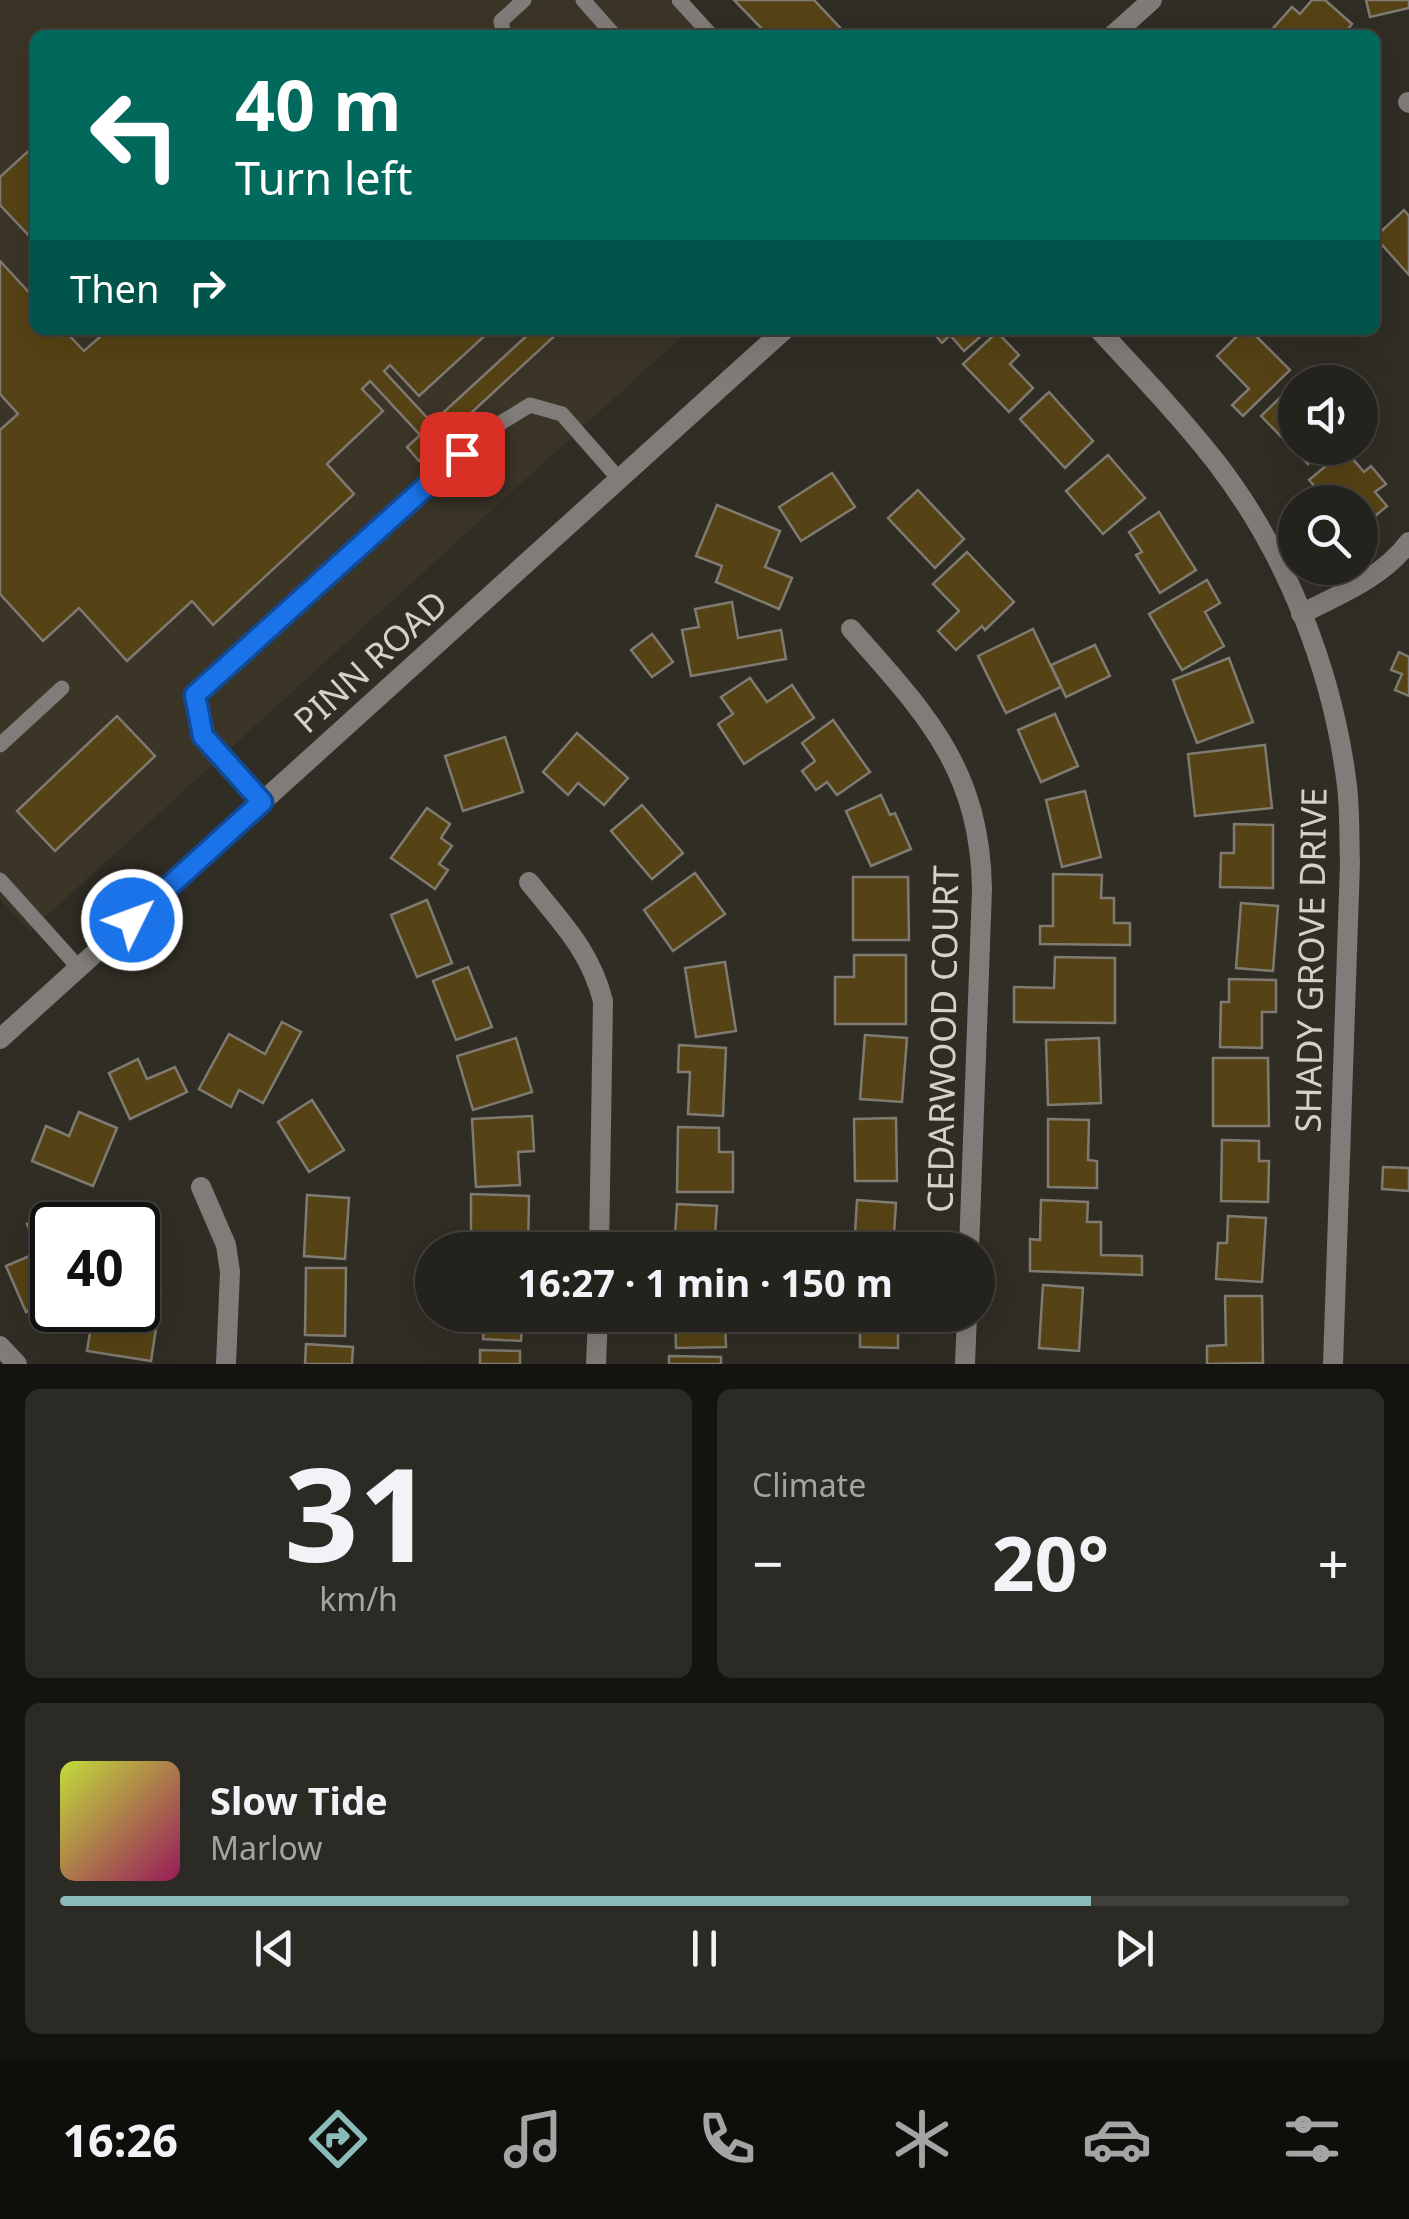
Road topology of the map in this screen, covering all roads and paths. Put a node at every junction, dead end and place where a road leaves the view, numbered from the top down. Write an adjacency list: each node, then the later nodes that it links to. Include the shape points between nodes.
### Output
1 (524, 0): 5 (lane, via 501,21)
2 (583, 0): 6 (lane)
3 (679, 0): 7 (lane)
4 (1152, 0): 8 (street)
5 (503, 30)
6 (610, 30)
7 (706, 30)
8 (1119, 30)
9 (775, 335): 11 (street, PINN ROAD)
10 (1104, 335): 13 (street, SHADY GROVE DRIVE, via 1219,466 1277,559)
11 (619, 479): 17 (street, PINN ROAD); 17 (lane, via 562,414 530,405 488,430 195,695 203,736)
12 (1409, 542): 13 (street, via 1363,582)
13 (1301, 614): 32 (street, SHADY GROVE DRIVE, via 1333,712 1350,844)
14 (851, 629): 24 (street, CEDARWOOD COURT, via 941,739 977,832 982,889)
15 (62, 688): 16 (lane)
16 (0, 745)
17 (262, 802): 20 (street, PINN ROAD)
18 (0, 880): 20 (lane)
19 (529, 882): 23 (street, via 583,948 603,1001)
20 (80, 968): 21 (street, PINN ROAD)
21 (0, 1040)
22 (201, 1187): 29 (street, via 218,1221 230,1272)
23 (600, 1232)
24 (970, 1232)
25 (597, 1332): 30 (street)
26 (966, 1332): 31 (street)
27 (0, 1346): 28 (street)
28 (16, 1364)
29 (226, 1364)
30 (596, 1364)
31 (965, 1364)
32 (1333, 1364)

